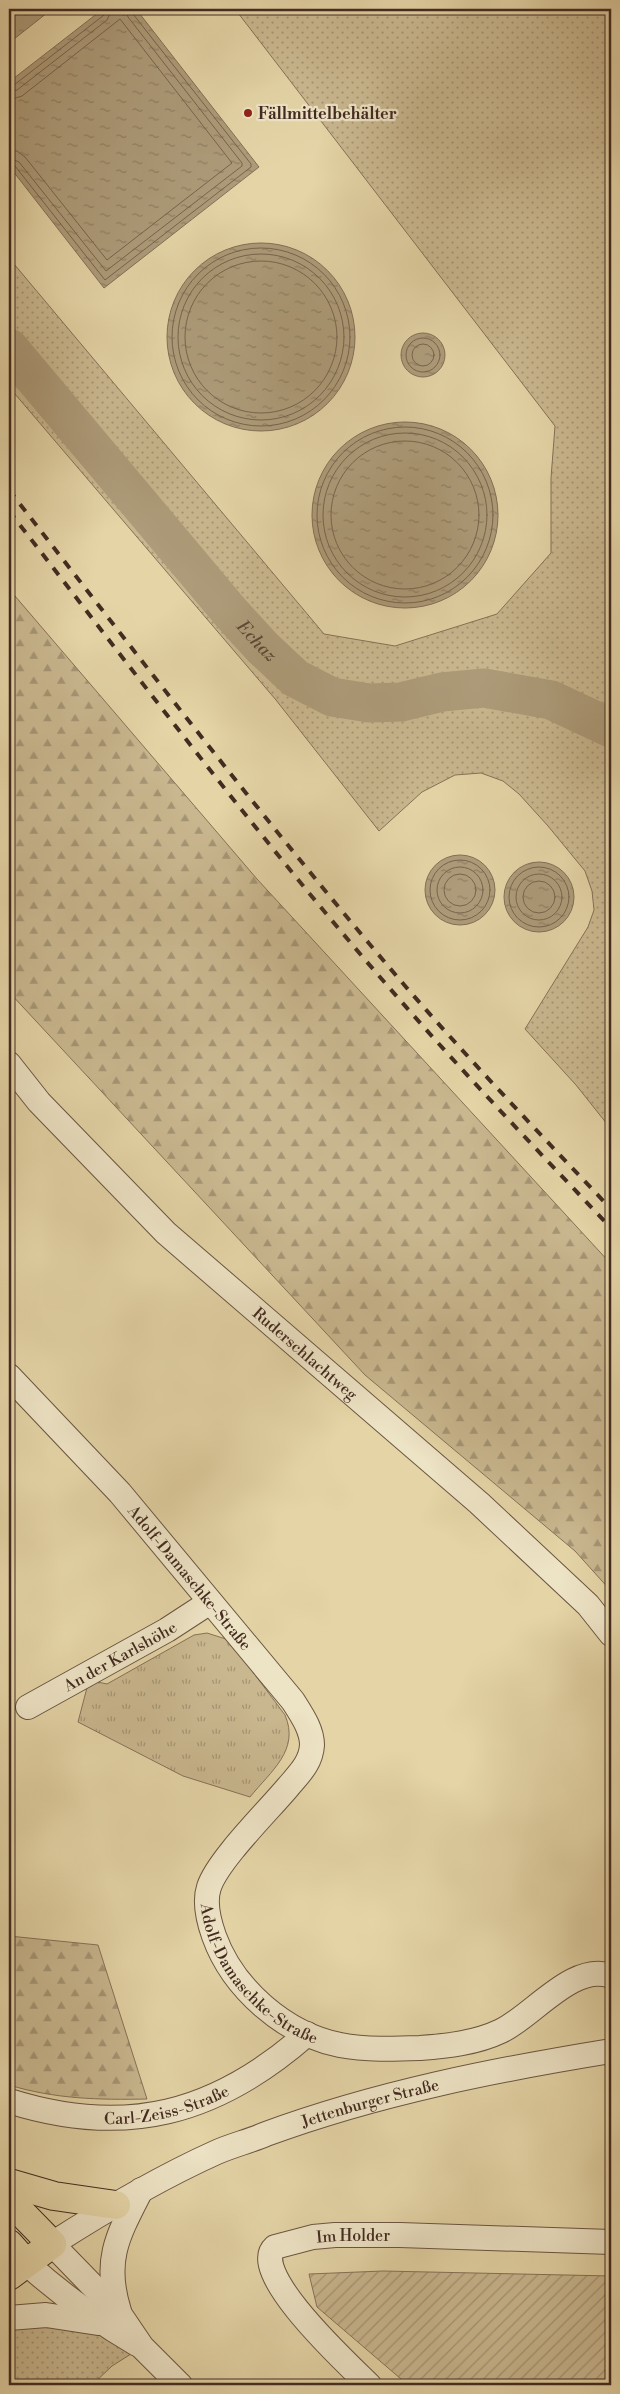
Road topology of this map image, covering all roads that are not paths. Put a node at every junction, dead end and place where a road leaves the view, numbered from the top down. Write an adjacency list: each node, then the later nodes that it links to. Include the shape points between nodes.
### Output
1 (9, 1064): 4 (street, Ruderschlachtweg, via 39,1102 166,1233 479,1503 588,1605)
2 (9, 1376): 3 (street, Adolf-Damaschke-Straße, via 93,1462)
3 (210, 1602): 5 (street, An der Karlshöhe, via 167,1630); 7 (street, Adolf-Damaschke-Straße, via 293,1701 308,1726 312,1744 303,1770 212,1879 207,1898 212,1930 225,1960 244,1986 275,2015)
4 (611, 1634)
5 (28, 1707)
6 (611, 1976): 7 (street, Adolf-Damaschke-Straße, via 596,1973 582,1976 502,2031 467,2042 407,2048 360,2047 341,2045)
7 (307, 2034): 9 (street, Carl-Zeiss-Straße, via 265,2066 219,2094 154,2116 102,2118)
8 (611, 2051): 11 (street, Jettenburger Straße, via 473,2077 335,2110 219,2152)
9 (10, 2102)
10 (9, 2183): 13 (main road, via 54,2196)
11 (141, 2190): 13 (street, Jettenburger Straße); 18 (street, via 119,2234 113,2256)
12 (9, 2200): 15 (main road)
13 (116, 2204): 15 (street, Jettenburger Straße)
14 (611, 2242): 20 (street, Im Holder, via 336,2235 275,2247 269,2257 281,2289 294,2307)
15 (52, 2244): 16 (main road, Jettenburger Straße); 18 (street)
16 (15, 2261): 18 (street, via 52,2287)
17 (9, 2318): 18 (street)
18 (110, 2318): 19 (street)
19 (180, 2385)
20 (369, 2385)

